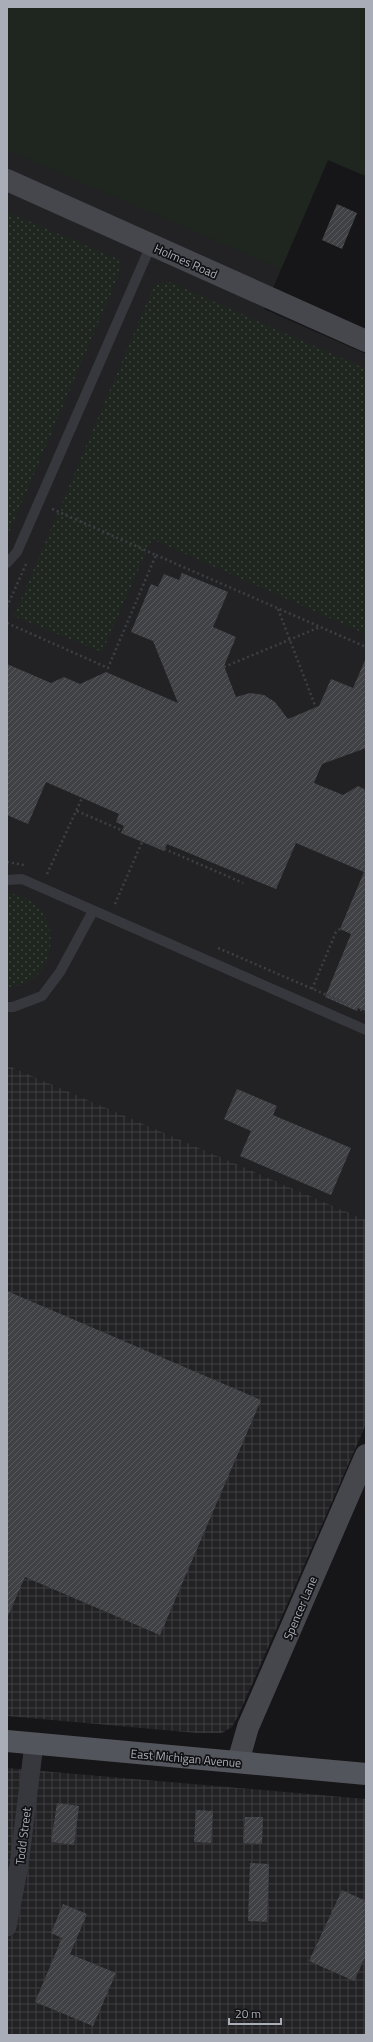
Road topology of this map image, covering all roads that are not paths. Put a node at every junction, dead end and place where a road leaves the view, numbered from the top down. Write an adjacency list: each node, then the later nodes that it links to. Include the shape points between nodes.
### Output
1 (7, 180): 2 (main road, Holmes Road)
2 (151, 245): 3 (main road, Holmes Road); 4 (lane, via 17,552)
3 (366, 341)
4 (7, 563)
5 (7, 880): 6 (lane, via 22,879)
6 (94, 911): 7 (lane, via 60,972 42,996); 8 (lane)
7 (7, 1007)
8 (366, 1030)
9 (366, 1455): 12 (main road, Spencer Lane, via 248,1727)
10 (7, 1741): 11 (main road, East Michigan Avenue)
11 (34, 1744): 12 (main road, East Michigan Avenue); 14 (street, Todd Street, via 19,1866)
12 (238, 1762): 13 (main road, East Michigan Avenue)
13 (366, 1774)
14 (7, 1927)

